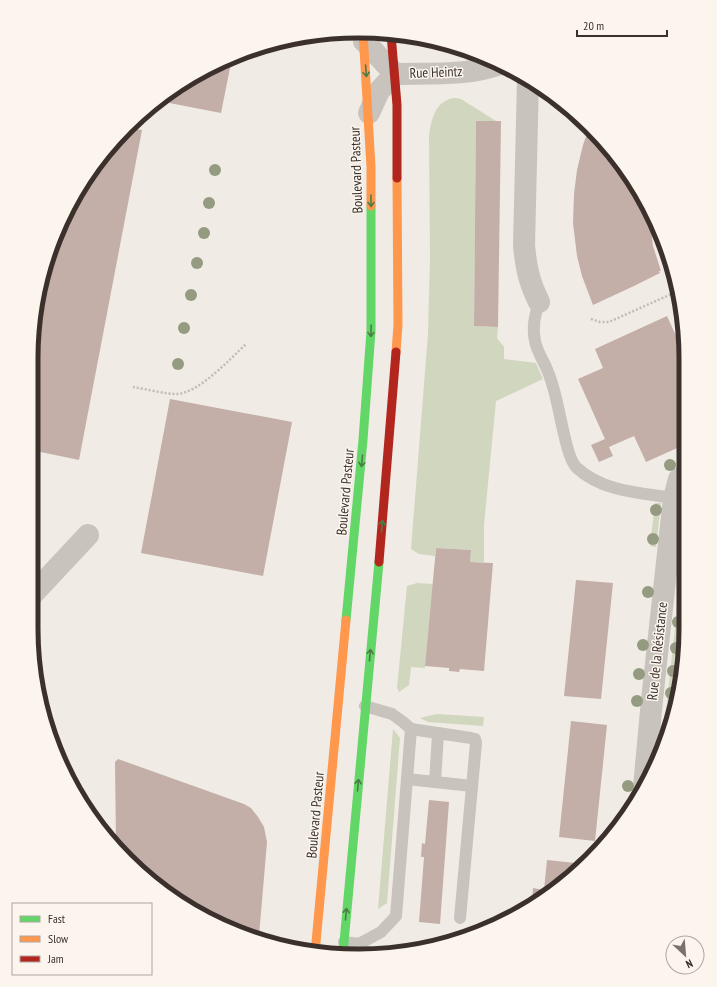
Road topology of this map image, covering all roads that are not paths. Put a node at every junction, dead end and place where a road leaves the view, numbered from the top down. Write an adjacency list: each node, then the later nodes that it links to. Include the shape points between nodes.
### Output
1 (363, 38): 7 (street, Boulevard Pasteur, one-way to 7)
2 (365, 38): 5 (street)
3 (392, 40): 5 (street)
4 (491, 67): 5 (street, Rue Heintz, via 466,71)
5 (395, 74): 7 (street, via 379,91); 13 (street, one-way to 5, via 386,488 398,325)
6 (528, 86): 8 (street, via 524,245 531,285)
7 (368, 113): 21 (street, Boulevard Pasteur, one-way to 21, via 372,276 368,378)
8 (539, 302): 10 (lane, via 533,326 535,341 548,372 566,445 575,467 593,481)
9 (679, 489): 10 (street, Rue de la Résistance)
10 (677, 509): 16 (street, Rue de la Résistance)
11 (88, 535): 12 (street)
12 (38, 589)
13 (365, 706): 14 (lane, via 392,714); 22 (street, one-way to 13)
14 (411, 729): 15 (lane); 17 (lane)
15 (438, 734): 18 (lane); 19 (lane, via 475,739)
16 (646, 771)
17 (407, 779): 18 (lane); 22 (lane, via 396,916 382,932)
18 (435, 782): 19 (lane)
19 (472, 786): 20 (lane)
20 (460, 918)
21 (317, 946)
22 (343, 948)

